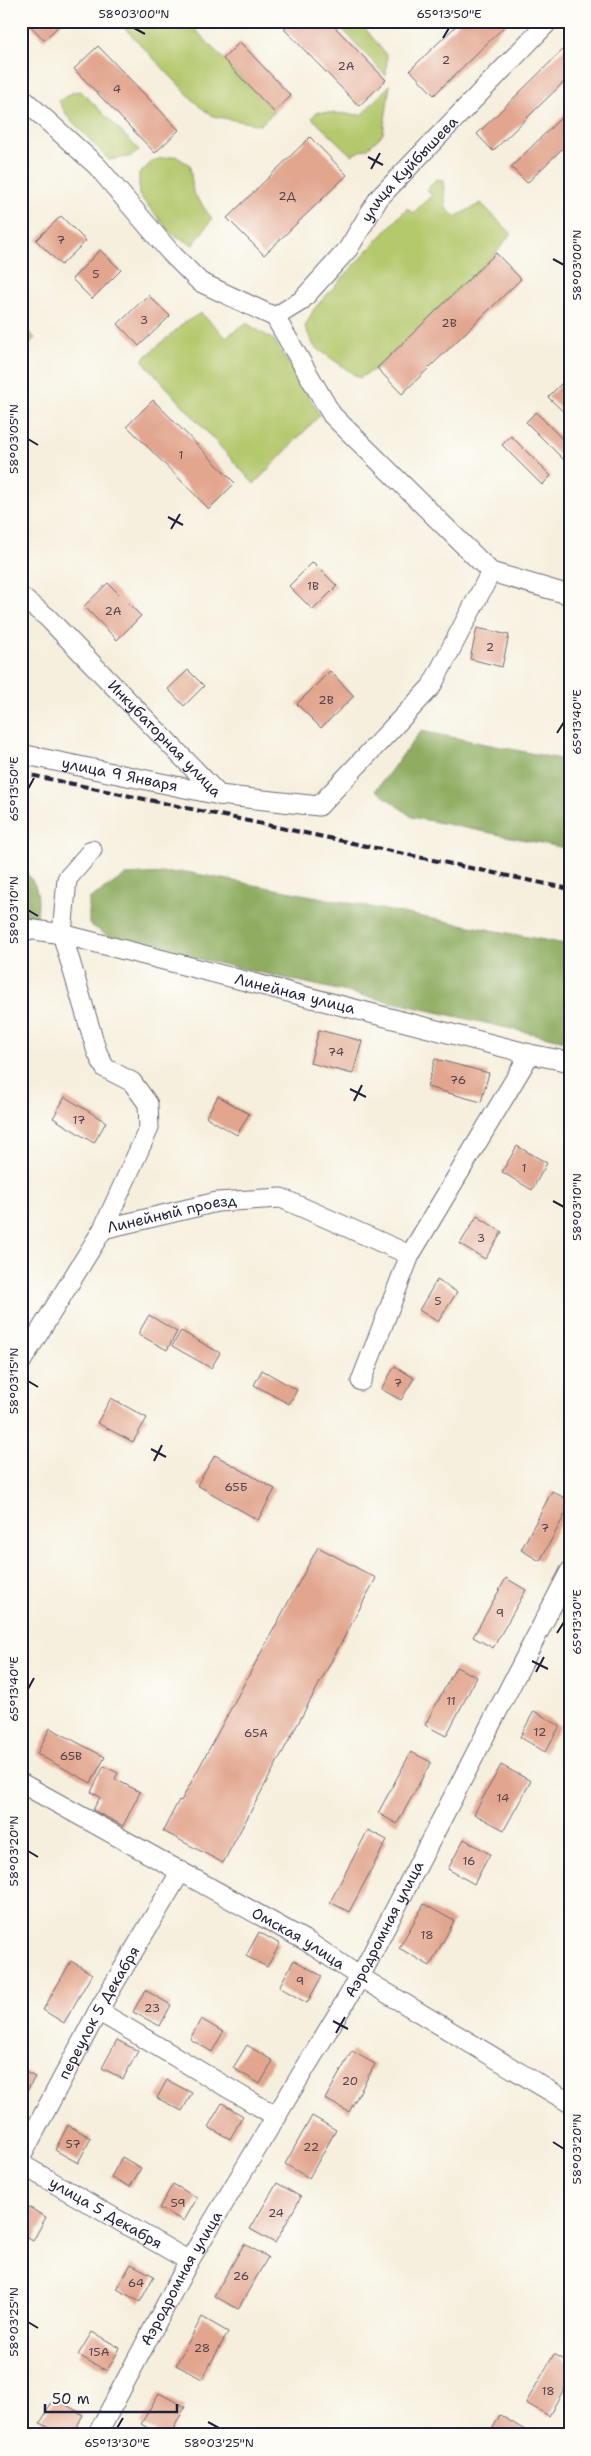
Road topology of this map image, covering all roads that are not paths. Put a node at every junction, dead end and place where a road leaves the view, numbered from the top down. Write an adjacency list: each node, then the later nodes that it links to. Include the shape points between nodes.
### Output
1 (549, 21): 3 (street, улица Куйбышева, via 379,198 348,249 301,301)
2 (21, 97): 3 (street, via 97,166 170,252 200,282)
3 (275, 317): 4 (street, via 332,415)
4 (491, 572): 5 (street); 8 (street, Инкубаторная улица, via 431,687 319,806)
5 (570, 595)
6 (21, 597): 8 (street, Инкубаторная улица, via 47,617)
7 (21, 754): 8 (street, улица 9 Января)
8 (219, 795)
9 (92, 850): 11 (street, via 67,879)
10 (21, 928): 11 (street, Линейная улица)
11 (62, 934): 12 (street, Линейная улица); 14 (street, Линейный проезд, via 97,1052 105,1068 132,1082 148,1104 149,1128)
12 (530, 1054): 13 (street, Линейная улица); 15 (street)
13 (570, 1062)
14 (103, 1229): 15 (street, Линейный проезд, via 218,1202 281,1198); 16 (street)
15 (410, 1255): 17 (street)
16 (21, 1362)
17 (361, 1381)
18 (570, 1571): 21 (street, Аэродромная улица)
19 (21, 1784): 20 (street, Омская улица)
20 (181, 1871): 21 (street, Омская улица, via 308,1942); 22 (street, переулок 5 Декабря)
21 (360, 1977): 23 (street, Омская улица); 24 (street, Аэродромная улица)
22 (98, 2012): 24 (street); 25 (street, переулок 5 Декабря)
23 (570, 2103)
24 (277, 2117): 27 (street, Аэродромная улица)
25 (21, 2157)
26 (21, 2164): 27 (street, улица 5 Декабря)
27 (190, 2261): 28 (street, Аэродромная улица)
28 (97, 2435)

